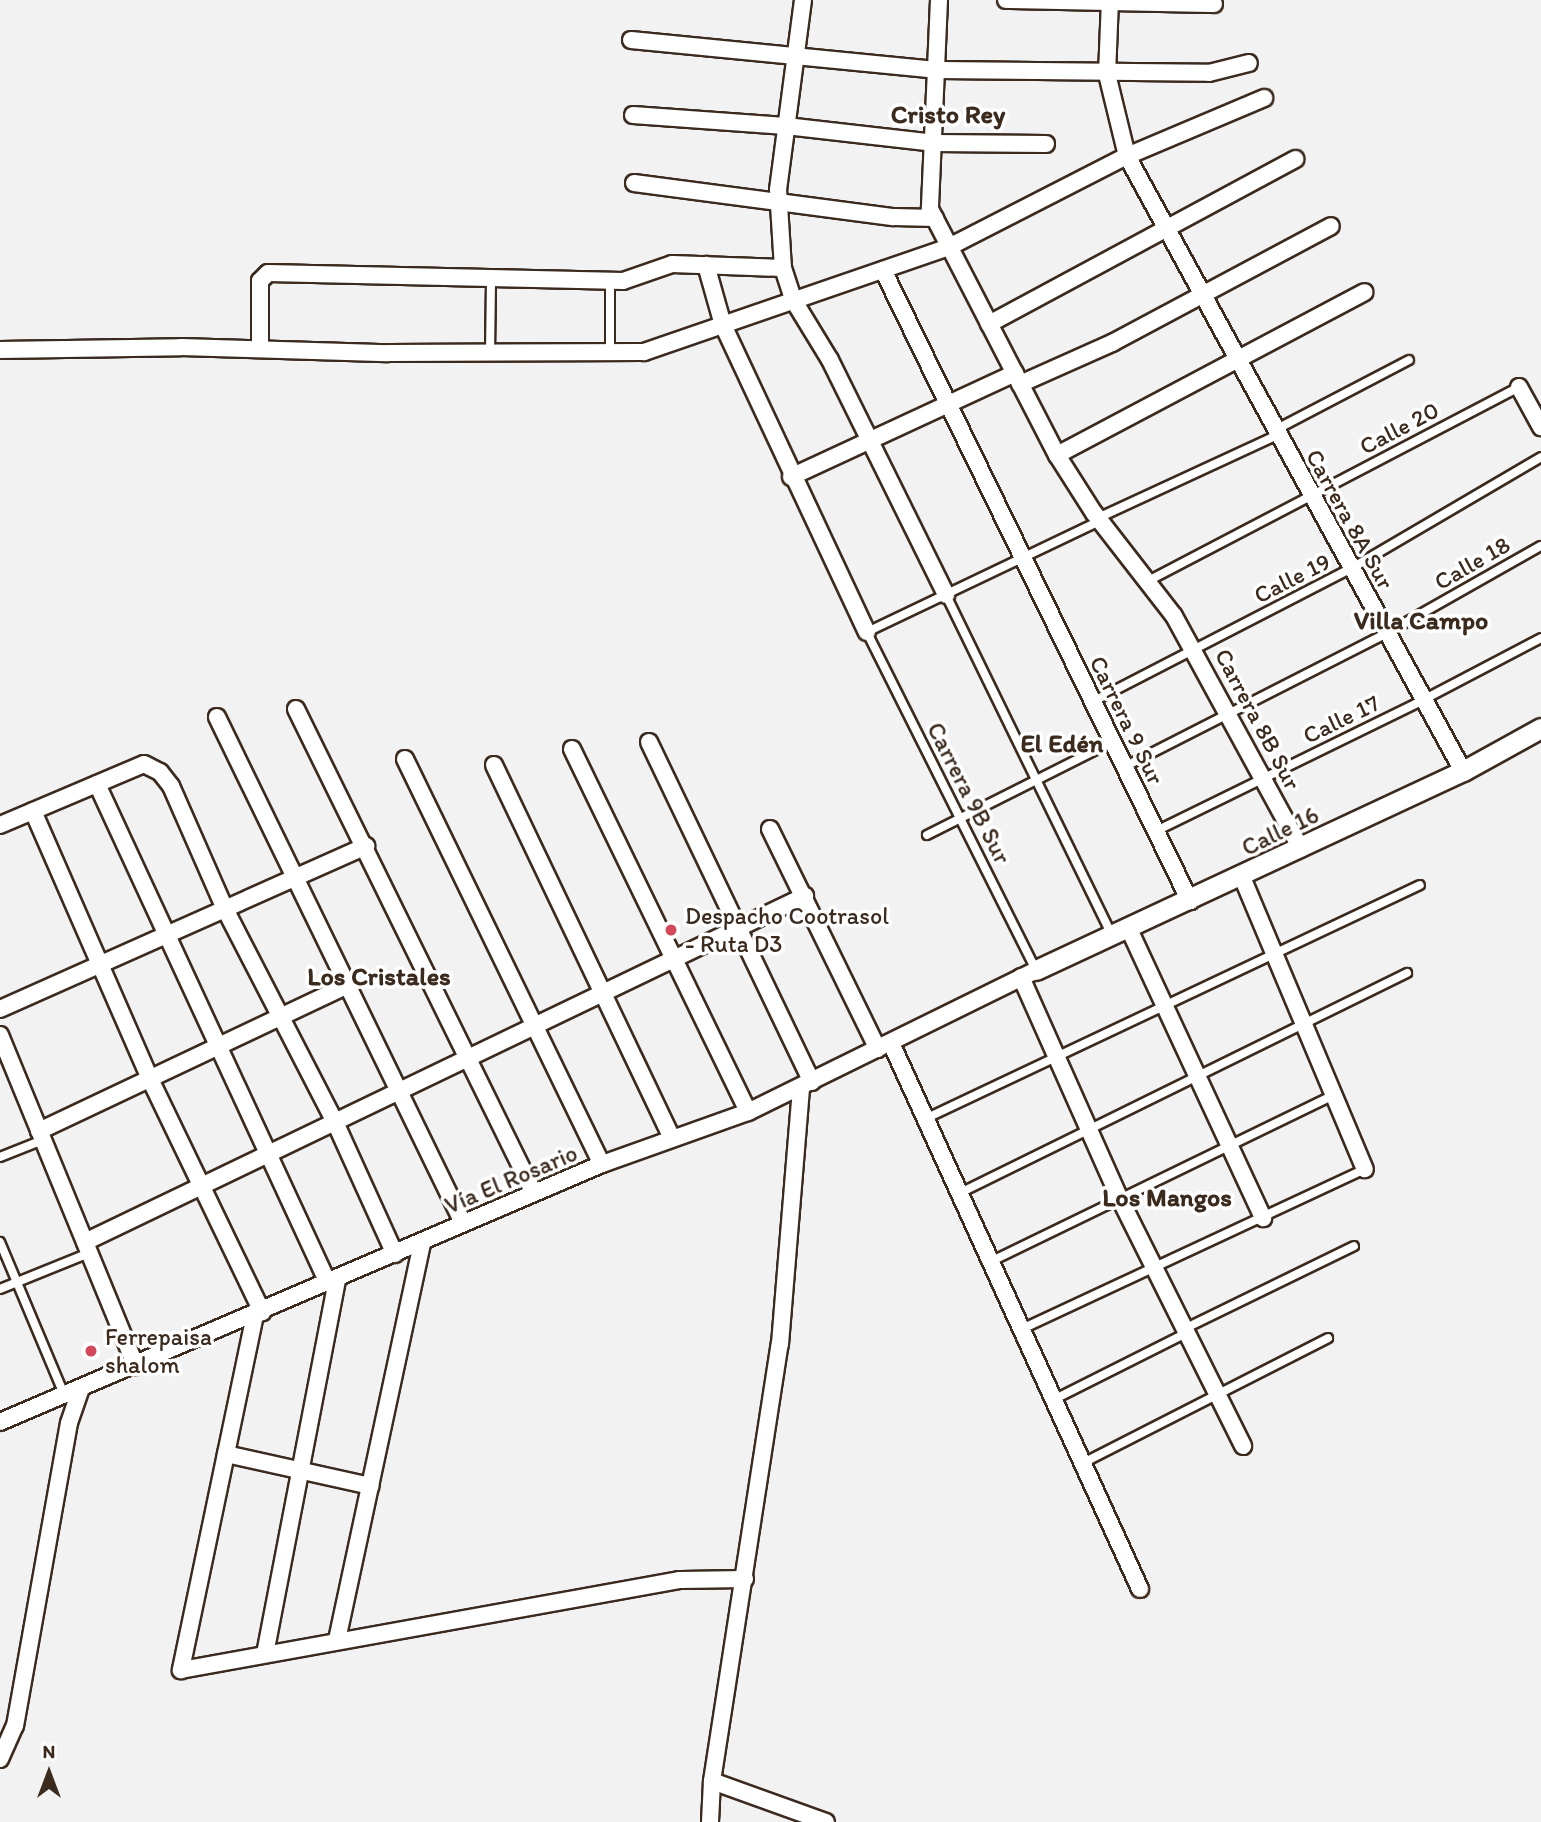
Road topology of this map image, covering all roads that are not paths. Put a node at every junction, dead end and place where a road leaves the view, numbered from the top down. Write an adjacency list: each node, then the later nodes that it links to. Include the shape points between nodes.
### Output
1 (803, 0): 7 (street)
2 (939, 0): 9 (street)
3 (1006, 0): 4 (street)
4 (1110, 1): 5 (street); 10 (street, Carrera 8A Sur)
5 (1214, 4)
6 (631, 40): 7 (street)
7 (796, 57): 9 (street); 13 (street)
8 (1249, 63): 10 (street, via 1209,73)
9 (939, 70): 10 (street); 14 (street)
10 (1107, 74): 16 (street, Carrera 8A Sur)
11 (1265, 98): 16 (street)
12 (633, 115): 13 (street)
13 (786, 126): 14 (street); 19 (street)
14 (935, 143): 15 (street); 20 (street, via 930,209)
15 (1046, 145)
16 (1127, 156): 22 (street, Carrera 8A Sur); 23 (street)
17 (1295, 159): 22 (street)
18 (635, 183): 19 (street)
19 (779, 201): 20 (street); 25 (street)
20 (935, 218): 23 (street, Carrera 8B Sur)
21 (1331, 226): 30 (street)
22 (1166, 228): 30 (street, Carrera 8A Sur); 32 (street)
23 (949, 247): 26 (street); 32 (street, Carrera 8B Sur)
24 (706, 265): 25 (street); 28 (street, via 672,264); 33 (street)
25 (783, 268): 31 (street)
26 (883, 270): 31 (street); 42 (street, Carrera 9 Sur)
27 (491, 278): 28 (street); 34 (street, via 268,273 260,281); 37 (lane)
28 (610, 281): 36 (lane)
29 (1366, 292): 38 (street)
30 (1204, 296): 38 (street, Carrera 8A Sur); 40 (street, via 1112,344)
31 (794, 301): 33 (street); 45 (street)
32 (989, 324): 40 (street, Carrera 8B Sur)
33 (723, 325): 36 (street, via 644,352); 48 (street)
34 (260, 349): 35 (street); 37 (street)
35 (0, 350)
36 (610, 352): 37 (street)
37 (490, 353)
38 (1239, 360): 44 (street, Carrera 8A Sur); 46 (street)
39 (1409, 360): 44 (lane)
40 (1017, 379): 42 (street); 46 (street, Carrera 8B Sur)
41 (1519, 387): 43 (street); 49 (lane, Calle 20)
42 (947, 405): 45 (street); 52 (street, Carrera 9 Sur)
43 (1541, 427)
44 (1276, 433): 49 (street, Carrera 8A Sur); 50 (lane)
45 (870, 442): 48 (street); 55 (street)
46 (1057, 455): 50 (street, Carrera 8B Sur)
47 (1541, 457): 53 (lane, Calle 19)
48 (791, 477): 56 (street)
49 (1312, 496): 53 (street, Carrera 8A Sur); 54 (lane, Calle 20)
50 (1099, 520): 52 (lane); 54 (street, Carrera 8B Sur)
51 (1541, 546): 57 (lane, Calle 18)
52 (1022, 559): 55 (lane); 61 (street, Carrera 9 Sur)
53 (1352, 568): 57 (street, Carrera 8A Sur); 59 (lane, Calle 19)
54 (1148, 581): 59 (street, Carrera 8B Sur)
55 (946, 595): 56 (lane); 74 (lane)
56 (867, 632): 77 (lane, Carrera 9B Sur)
57 (1387, 633): 60 (street, Carrera 8A Sur); 63 (lane, Calle 18)
58 (1541, 638): 60 (lane, Calle 17)
59 (1194, 649): 61 (lane, Calle 19); 63 (street, Carrera 8B Sur)
60 (1423, 701): 72 (street, Carrera 8A Sur); 73 (lane, Calle 17)
61 (1092, 702): 67 (street, Carrera 9 Sur)
62 (296, 709): 82 (street)
63 (1230, 713): 71 (lane, Calle 18); 73 (street, Carrera 8B Sur)
64 (216, 717): 84 (street)
65 (1541, 729): 72 (street, Calle 16)
66 (649, 742): 90 (street)
67 (1112, 742): 71 (street, Carrera 9 Sur); 74 (lane)
68 (572, 749): 94 (street)
69 (405, 760): 104 (street)
70 (494, 765): 99 (street)
71 (1124, 766): 80 (street, Carrera 9 Sur)
72 (1463, 771): 83 (street, Calle 16)
73 (1265, 778): 80 (lane, Calle 17); 83 (street, Carrera 8B Sur)
74 (1035, 780): 77 (lane); 91 (lane)
75 (97, 784): 76 (street); 89 (street, via 144,764 160,772 171,786); 92 (street)
76 (33, 811): 78 (street); 95 (street)
77 (960, 818): 81 (lane); 96 (lane, Carrera 9B Sur)
78 (0, 825)
79 (769, 829): 87 (street)
80 (1156, 831): 88 (street, Carrera 9 Sur)
81 (928, 835)
82 (366, 846): 84 (street); 109 (street)
83 (1301, 849): 85 (street, Calle 16)
84 (298, 876): 89 (street); 98 (street)
85 (1242, 877): 88 (street, Calle 16); 93 (street)
86 (1420, 885): 93 (lane)
87 (805, 896): 90 (street); 106 (street)
88 (1190, 901): 91 (street, Calle 16)
89 (225, 908): 92 (street); 102 (street)
90 (741, 927): 94 (street); 112 (street)
91 (1121, 933): 96 (street, Calle 16); 100 (street)
92 (165, 935): 95 (street); 107 (street)
93 (1275, 955): 100 (lane); 103 (street)
94 (675, 958): 99 (street); 115 (street)
95 (99, 965): 101 (street); 111 (street)
96 (1028, 973): 106 (street, Vía El Rosario); 108 (street)
97 (1407, 973): 103 (lane)
98 (350, 984): 102 (street); 113 (street)
99 (603, 993): 104 (street); 120 (street)
100 (1163, 1006): 108 (lane); 110 (street)
101 (0, 1009)
102 (281, 1017): 107 (street); 117 (street)
103 (1305, 1023): 110 (lane); 114 (street)
104 (536, 1028): 109 (street); 124 (street)
105 (0, 1035): 119 (street)
106 (885, 1046): 112 (street, Vía El Rosario); 116 (street)
107 (216, 1048): 111 (street); 122 (street)
108 (1058, 1057): 116 (lane); 118 (street)
109 (468, 1058): 113 (street); 128 (street)
110 (1195, 1075): 118 (lane); 121 (street)
111 (150, 1079): 119 (street); 126 (street)
112 (807, 1085): 115 (street, Vía El Rosario); 156 (street, via 780,1344)
113 (401, 1090): 117 (street); 131 (street)
114 (1334, 1094): 121 (lane); 125 (street)
115 (748, 1112): 120 (street, Vía El Rosario)
116 (928, 1118): 127 (street)
117 (335, 1122): 122 (street); 136 (street)
118 (1088, 1129): 127 (lane); 129 (street)
119 (41, 1136): 123 (lane); 135 (street)
120 (672, 1138): 124 (street, Vía El Rosario)
121 (1229, 1145): 129 (lane); 130 (street)
122 (271, 1153): 126 (street); 139 (street)
123 (0, 1157)
124 (602, 1164): 128 (street, Vía El Rosario)
125 (1365, 1169): 130 (lane)
126 (203, 1186): 135 (street); 142 (street)
127 (962, 1192): 137 (street)
128 (534, 1193): 131 (street, Vía El Rosario)
129 (1120, 1199): 137 (lane); 138 (street)
130 (1263, 1218): 138 (lane)
131 (463, 1223): 133 (street, Vía El Rosario)
132 (0, 1242): 140 (lane)
133 (422, 1242): 136 (street, Vía El Rosario); 155 (street)
134 (1354, 1246): 144 (lane)
135 (87, 1248): 140 (lane); 146 (street)
136 (395, 1254): 139 (street, Vía El Rosario)
137 (993, 1261): 143 (street)
138 (1154, 1268): 143 (lane); 144 (street)
139 (333, 1281): 142 (street, Vía El Rosario); 154 (street)
140 (16, 1282): 141 (lane); 147 (lane)
141 (0, 1289)
142 (258, 1313): 146 (street, Vía El Rosario); 152 (street)
143 (1024, 1328): 149 (street)
144 (1185, 1331): 148 (street); 149 (lane)
145 (1328, 1338): 148 (lane)
146 (136, 1366): 147 (street, Vía El Rosario)
147 (72, 1394): 150 (street, Vía El Rosario); 160 (street, via 15,1726)
148 (1215, 1395): 151 (street); 153 (lane)
149 (1055, 1399): 153 (street)
150 (0, 1422)
151 (1243, 1446)
152 (226, 1454): 154 (street); 159 (street, via 181,1670)
153 (1083, 1463): 157 (street)
154 (300, 1471): 155 (street); 159 (street)
155 (370, 1486): 158 (street)
156 (745, 1579): 158 (street, via 679,1580); 161 (street)
157 (1140, 1589)
158 (337, 1640): 159 (street)
159 (265, 1654)
160 (0, 1759)
161 (712, 1781): 162 (street); 163 (street)
162 (710, 1822)
163 (826, 1822)

